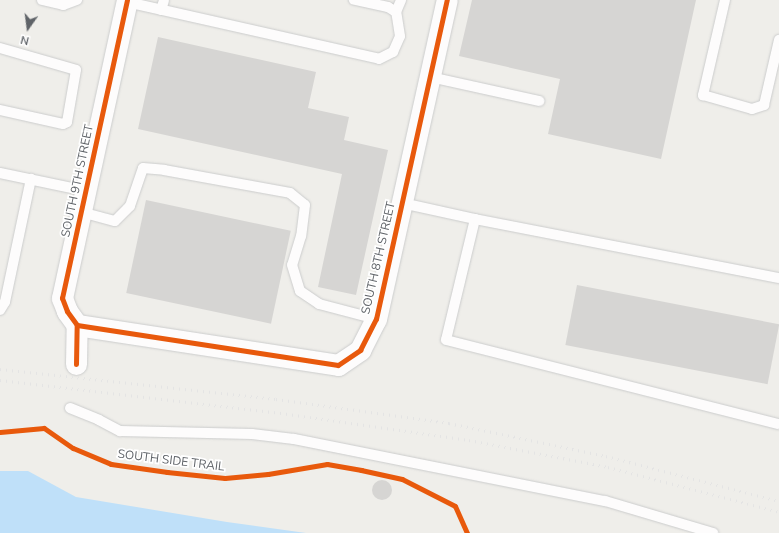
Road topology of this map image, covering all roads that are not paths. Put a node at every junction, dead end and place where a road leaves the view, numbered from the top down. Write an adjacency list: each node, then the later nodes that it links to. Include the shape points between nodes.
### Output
1 (42, 0): 2 (lane, via 63,5)
2 (77, 0)
3 (354, 0): 9 (lane, via 388,7)
4 (401, 0): 9 (lane)
5 (447, 0): 12 (street, SOUTH 8TH STREET)
6 (725, 0): 10 (lane, via 702,95 752,109 764,105)
7 (127, 1): 8 (lane); 17 (street, SOUTH 9TH STREET)
8 (162, 5): 9 (lane, via 379,59 393,52 400,36)
9 (396, 12)
10 (779, 40)
11 (0, 48): 14 (lane, via 76,70 68,122 63,124)
12 (430, 77): 13 (lane); 18 (street, SOUTH 8TH STREET)
13 (539, 101)
14 (0, 110)
15 (0, 173): 16 (lane)
16 (31, 179): 17 (lane); 22 (lane, via 5,302)
17 (86, 191): 19 (street, SOUTH 9TH STREET)
18 (402, 203): 20 (lane); 23 (street, SOUTH 8TH STREET)
19 (81, 212): 23 (lane, via 115,221 130,206 143,168 290,193 305,205 301,236 292,265 300,291 319,304); 24 (street, SOUTH 9TH STREET, via 62,298)
20 (475, 219): 21 (lane); 27 (lane, via 446,340)
21 (779, 278)
22 (0, 310)
23 (376, 319): 24 (street, SOUTH 8TH STREET, via 360,350 338,365)
24 (77, 325): 25 (street)
25 (76, 364)
26 (70, 408): 28 (lane, via 120,432 252,434 294,439 605,501)
27 (779, 424)
28 (713, 533)

